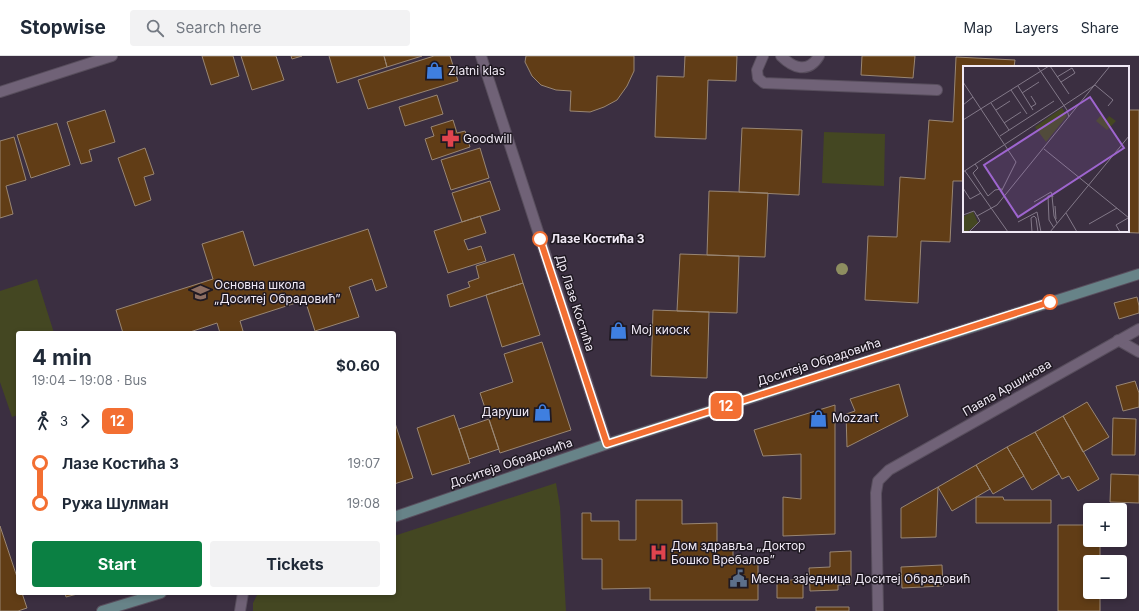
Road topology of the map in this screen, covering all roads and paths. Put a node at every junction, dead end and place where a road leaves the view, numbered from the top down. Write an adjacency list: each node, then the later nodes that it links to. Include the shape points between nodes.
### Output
1 (112, 56): 7 (street)
2 (481, 56): 12 (street, Др Лазе Костића)
3 (763, 56): 6 (street, via 757,70 758,78 764,83)
4 (781, 56): 5 (street, via 788,64 804,68 812,65)
5 (819, 56)
6 (937, 90)
7 (0, 92)
8 (1139, 274): 12 (street, Доситеја Обрадовића)
9 (1139, 329): 10 (street, Павла Аршинова)
10 (1118, 340): 11 (street); 18 (street, Павла Аршинова, via 889,470 878,481)
11 (1139, 352)
12 (607, 444): 13 (street, Доситеја Обрадовића)
13 (396, 516)
14 (154, 595): 16 (street)
15 (243, 595): 17 (street)
16 (102, 611)
17 (240, 611)
18 (878, 611)

